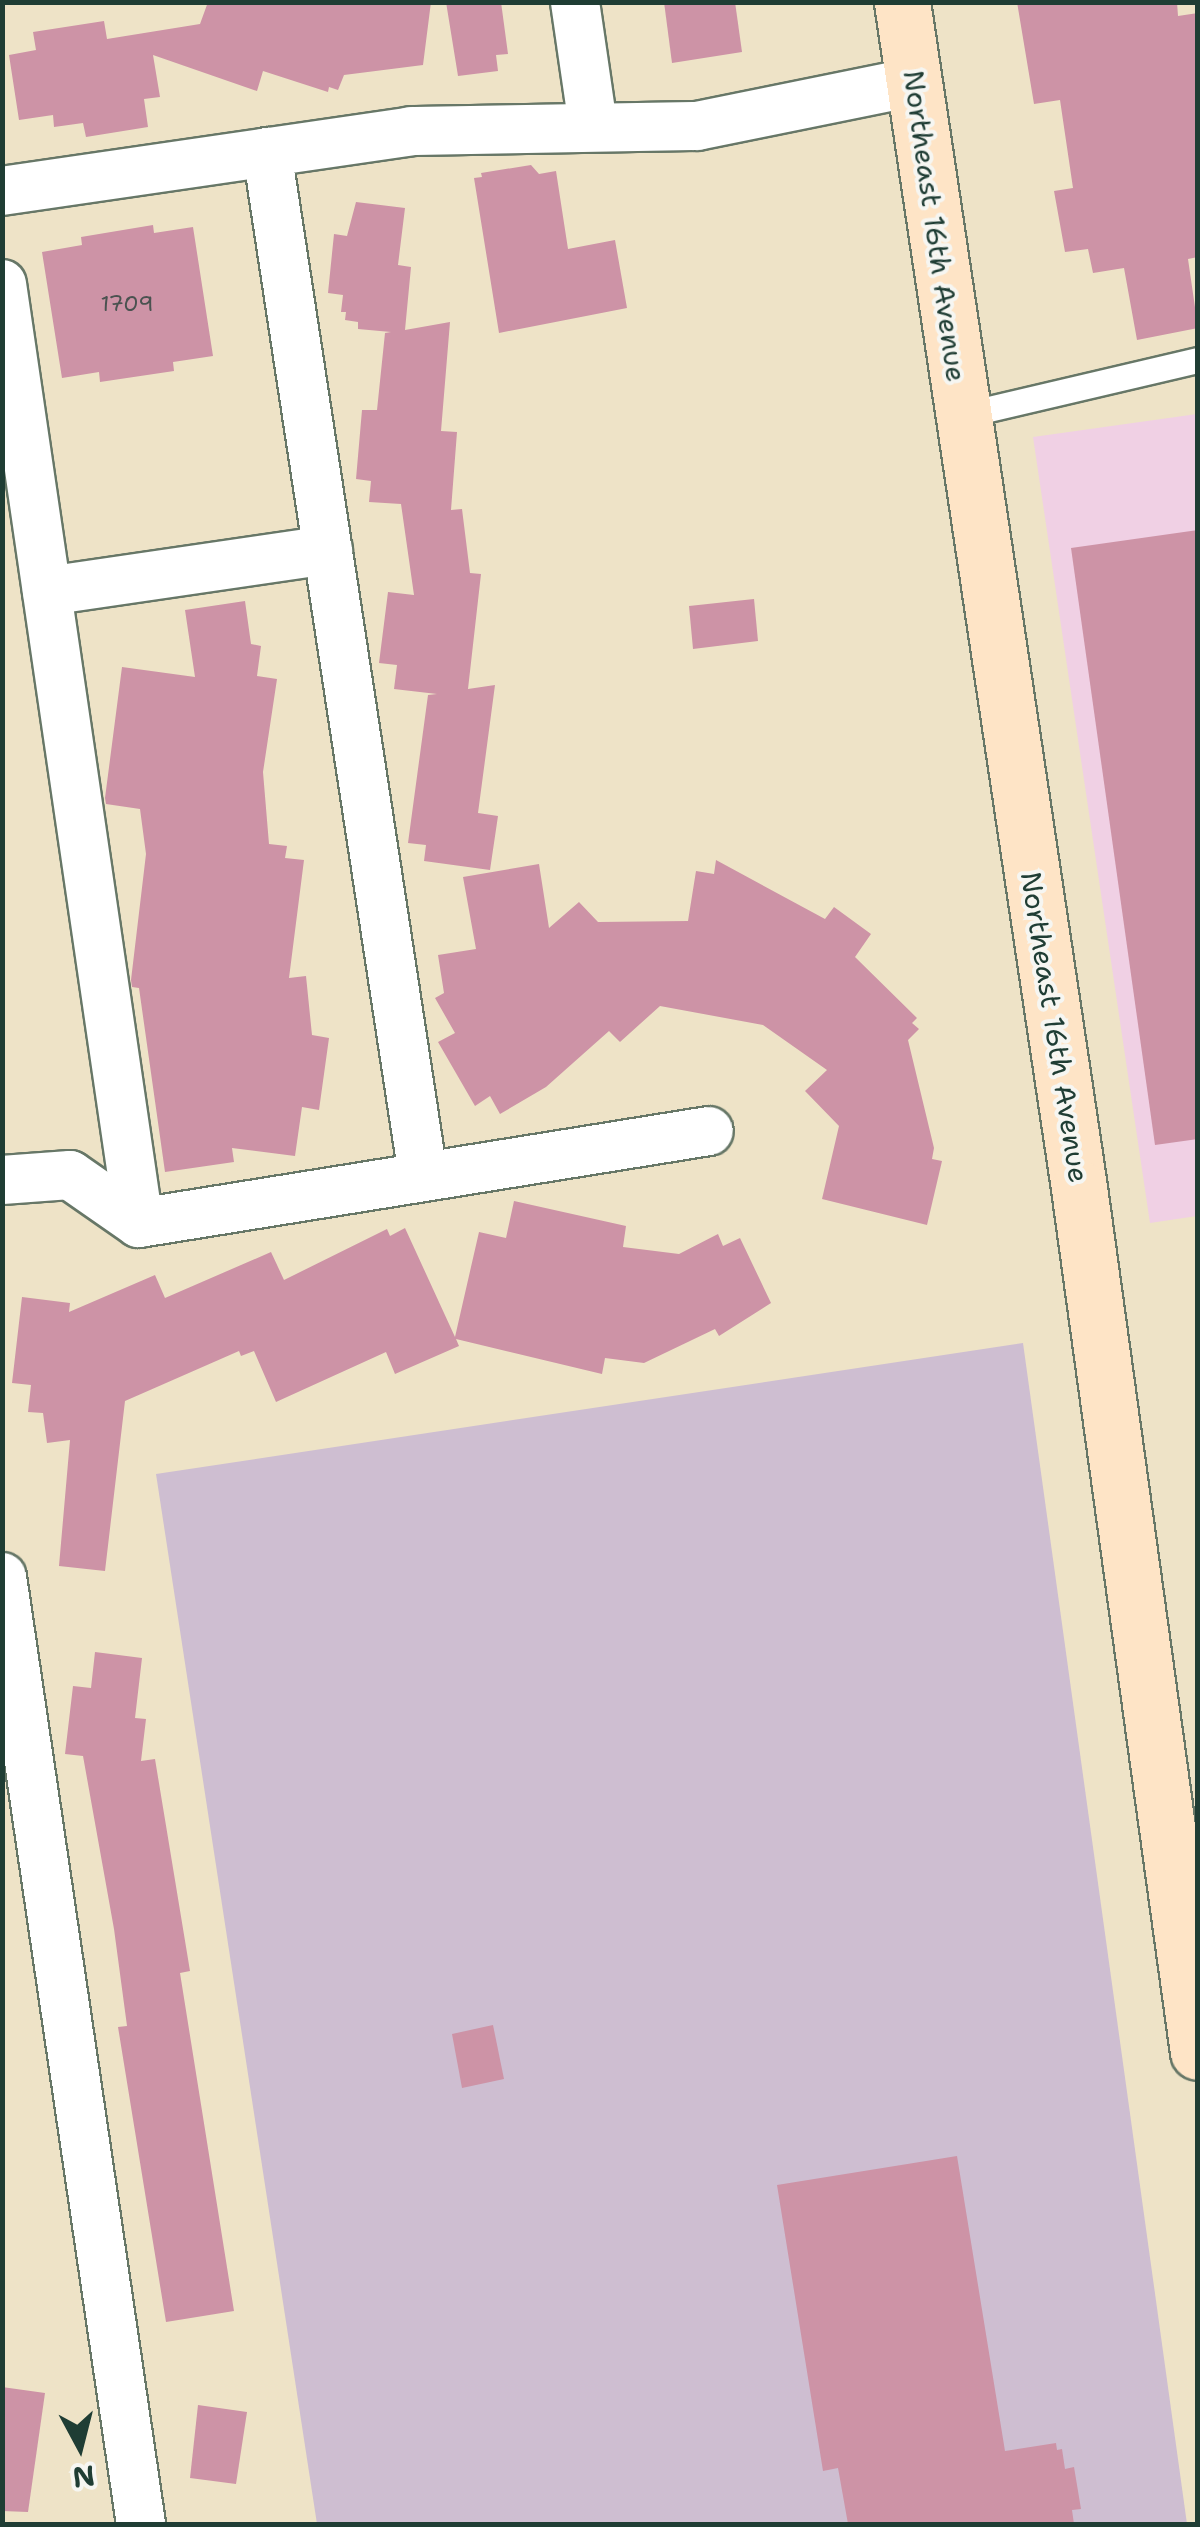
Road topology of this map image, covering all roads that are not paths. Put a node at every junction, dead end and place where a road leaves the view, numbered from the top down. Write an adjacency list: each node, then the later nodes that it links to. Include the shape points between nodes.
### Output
1 (575, 2): 4 (street)
2 (902, 2): 3 (street, Northeast 16th Avenue)
3 (914, 82): 4 (street, via 697,126); 9 (street, Northeast 16th Avenue)
4 (593, 126): 5 (street, via 411,131)
5 (267, 152): 6 (street); 10 (street)
6 (2, 192)
7 (3, 291): 11 (street)
8 (1198, 360): 9 (lane)
9 (963, 416): 17 (street, Northeast 16th Avenue)
10 (328, 550): 11 (street); 13 (street)
11 (47, 591): 15 (street)
12 (709, 1131): 13 (street)
13 (423, 1175): 15 (street)
14 (2, 1180): 15 (street, via 70,1175)
15 (139, 1223)
16 (2, 1577): 18 (street)
17 (1198, 2052)
18 (141, 2524)

